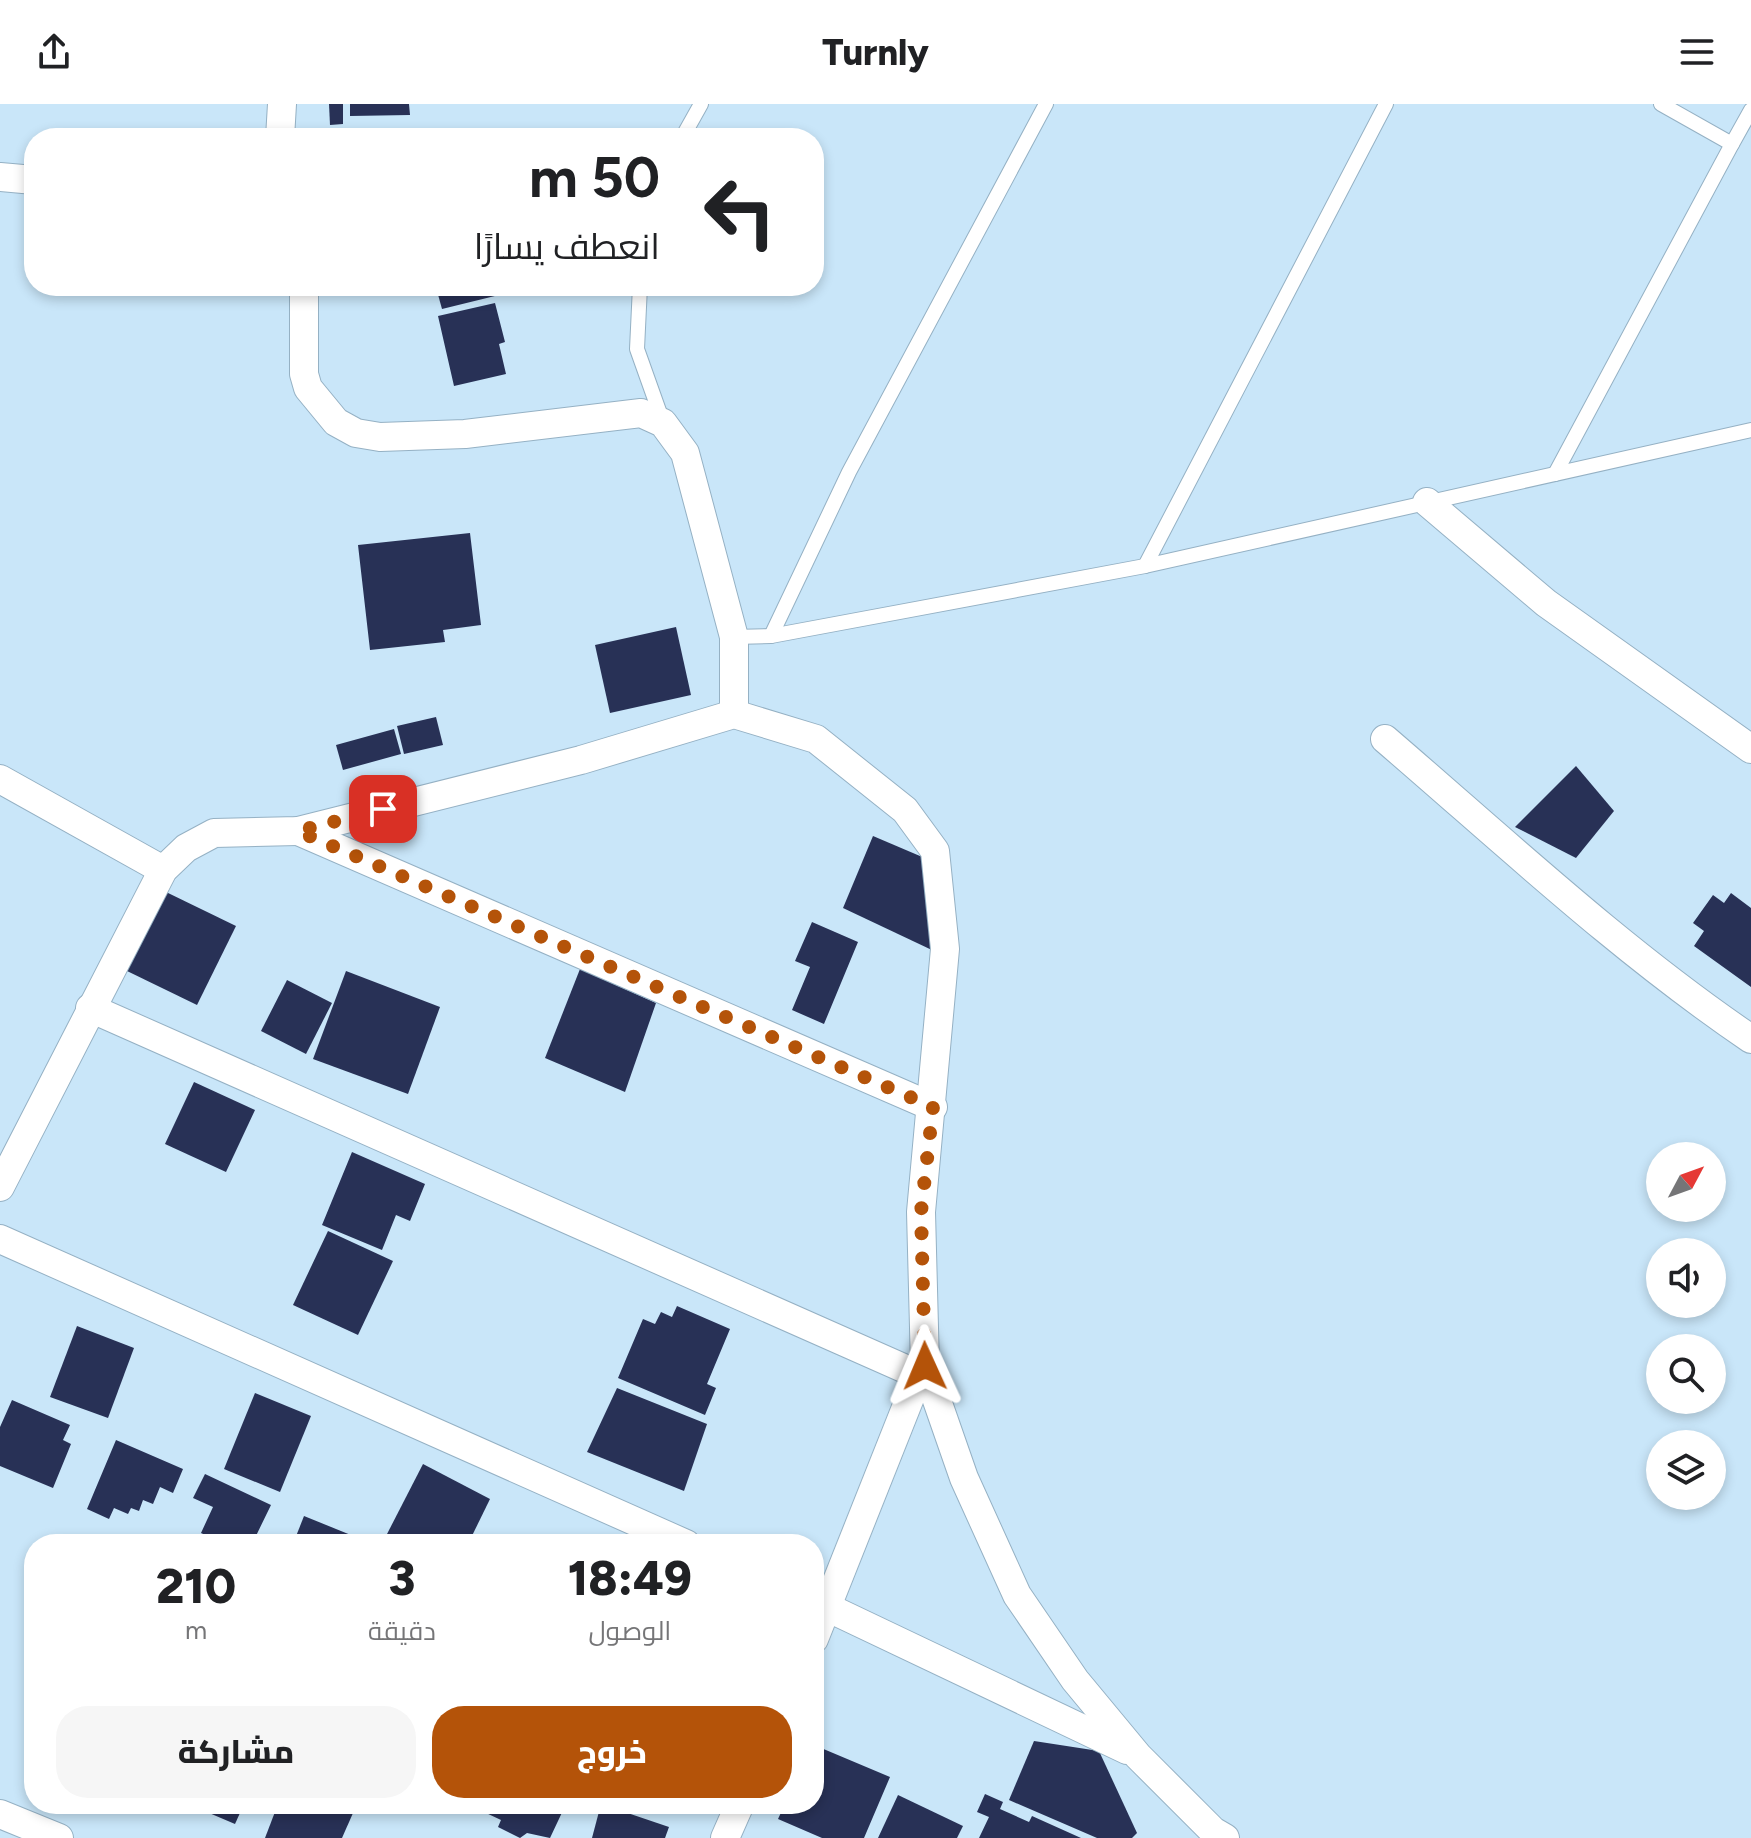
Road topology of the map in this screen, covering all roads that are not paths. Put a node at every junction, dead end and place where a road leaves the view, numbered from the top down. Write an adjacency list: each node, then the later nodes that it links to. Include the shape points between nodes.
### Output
1 (282, 104): 7 (street)
2 (701, 104): 8 (lane)
3 (1046, 104): 19 (lane, via 849,472)
4 (1386, 104): 18 (lane)
5 (1661, 104): 9 (lane)
6 (1751, 110): 9 (lane)
7 (281, 128)
8 (688, 128)
9 (1732, 144): 16 (lane)
10 (0, 177): 11 (street)
11 (24, 179)
12 (304, 296): 14 (street, via 308,388 336,422 356,433 465,434 641,413)
13 (640, 296): 14 (lane, via 637,349)
14 (663, 423): 20 (street, via 685,453)
15 (1751, 430): 16 (lane)
16 (1555, 474): 17 (lane)
17 (1427, 502): 18 (lane); 23 (street, via 1546,603)
18 (1145, 566): 19 (lane)
19 (771, 636): 20 (lane)
20 (734, 637): 21 (street)
21 (734, 714): 25 (street, via 581,760); 29 (street, via 816,739 905,810 935,851 945,949)
22 (1385, 739): 28 (street, via 1537,874)
23 (1751, 749)
24 (0, 779): 26 (street)
25 (298, 831): 26 (street, via 214,833 186,848); 29 (street)
26 (163, 870): 27 (street)
27 (90, 1008): 30 (street); 32 (street)
28 (1751, 1039)
29 (933, 1107): 32 (street, via 921,1212)
30 (4, 1169)
31 (0, 1239): 33 (street)
32 (922, 1371): 34 (street); 36 (street, via 1017,1595 1075,1680)
33 (664, 1534)
34 (824, 1597)
35 (824, 1605): 36 (street)
36 (1138, 1756): 39 (street)
37 (736, 1814): 41 (street)
38 (5, 1823): 40 (street)
39 (1216, 1836)
40 (59, 1838)
41 (725, 1838)

